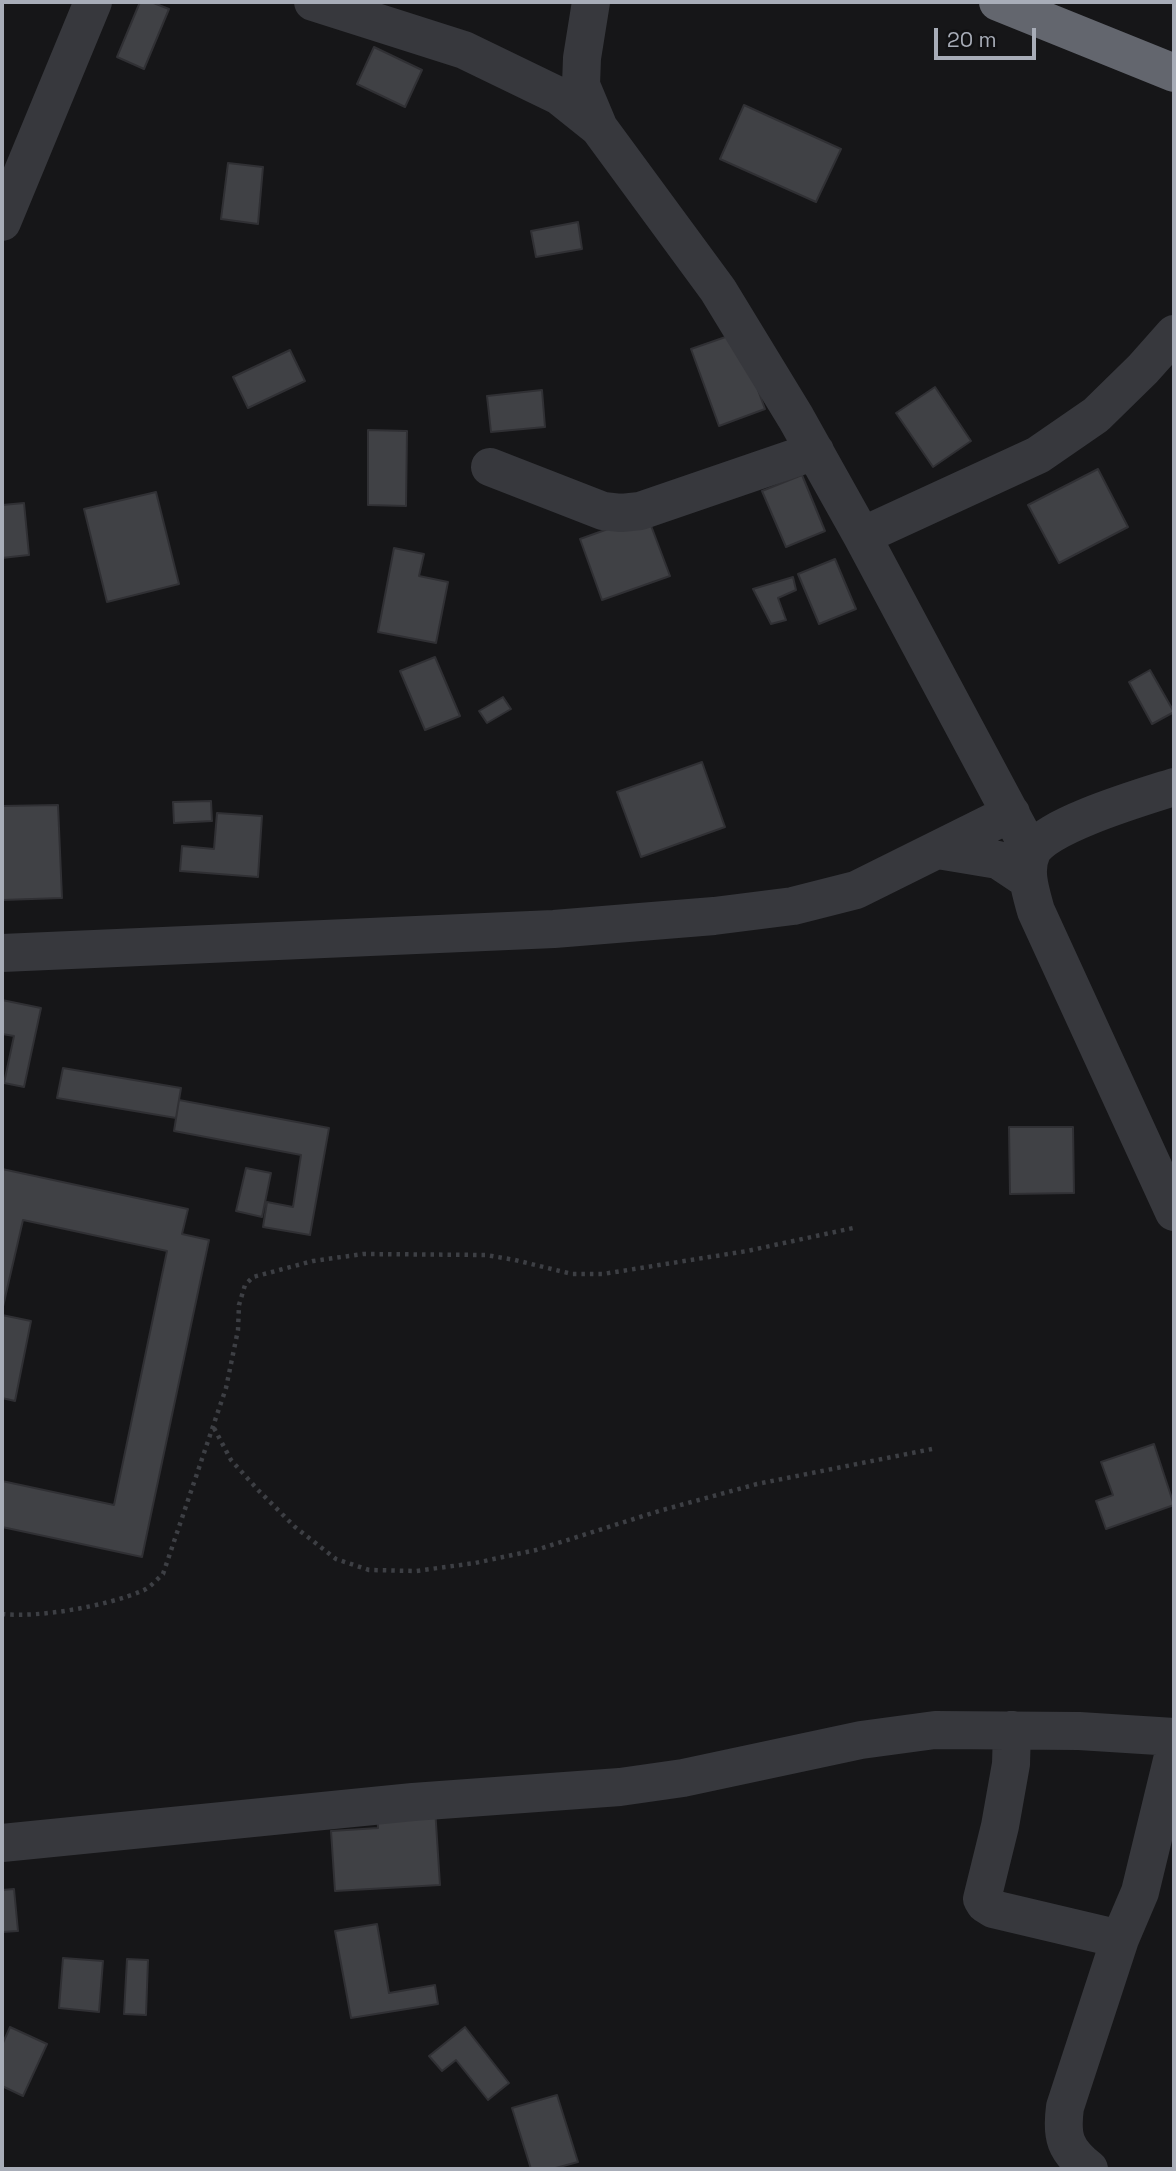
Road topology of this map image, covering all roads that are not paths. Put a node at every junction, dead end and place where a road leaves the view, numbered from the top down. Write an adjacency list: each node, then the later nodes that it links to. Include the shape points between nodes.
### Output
1 (93, 2): 7 (street)
2 (313, 2): 6 (street, via 464,50 559,96)
3 (591, 2): 6 (street, via 581,85)
4 (998, 2): 5 (highway)
5 (1174, 73)
6 (599, 128): 9 (street, via 718,290)
7 (2, 222)
8 (1174, 334): 11 (street, via 1096,415 1038,455)
9 (815, 452): 10 (street, via 640,511 621,513 603,511); 11 (street)
10 (490, 467)
11 (862, 536): 13 (street)
12 (1174, 788): 15 (street, via 1044,836)
13 (1011, 813): 14 (street); 15 (street)
14 (938, 850): 15 (street); 16 (street, via 856,890 793,906 714,916 526,930)
15 (1030, 866): 17 (street, via 1036,911)
16 (2, 953)
17 (1174, 1212)
18 (1012, 1730): 19 (street); 21 (street, via 910,1733 620,1787 413,1802); 22 (street, via 1000,1826 982,1899 993,1909)
19 (1174, 1737)
20 (1174, 1752): 22 (street, via 1140,1892)
21 (2, 1843)
22 (1120, 1939): 23 (street, via 1063,2125 1073,2156)
23 (1089, 2169)

